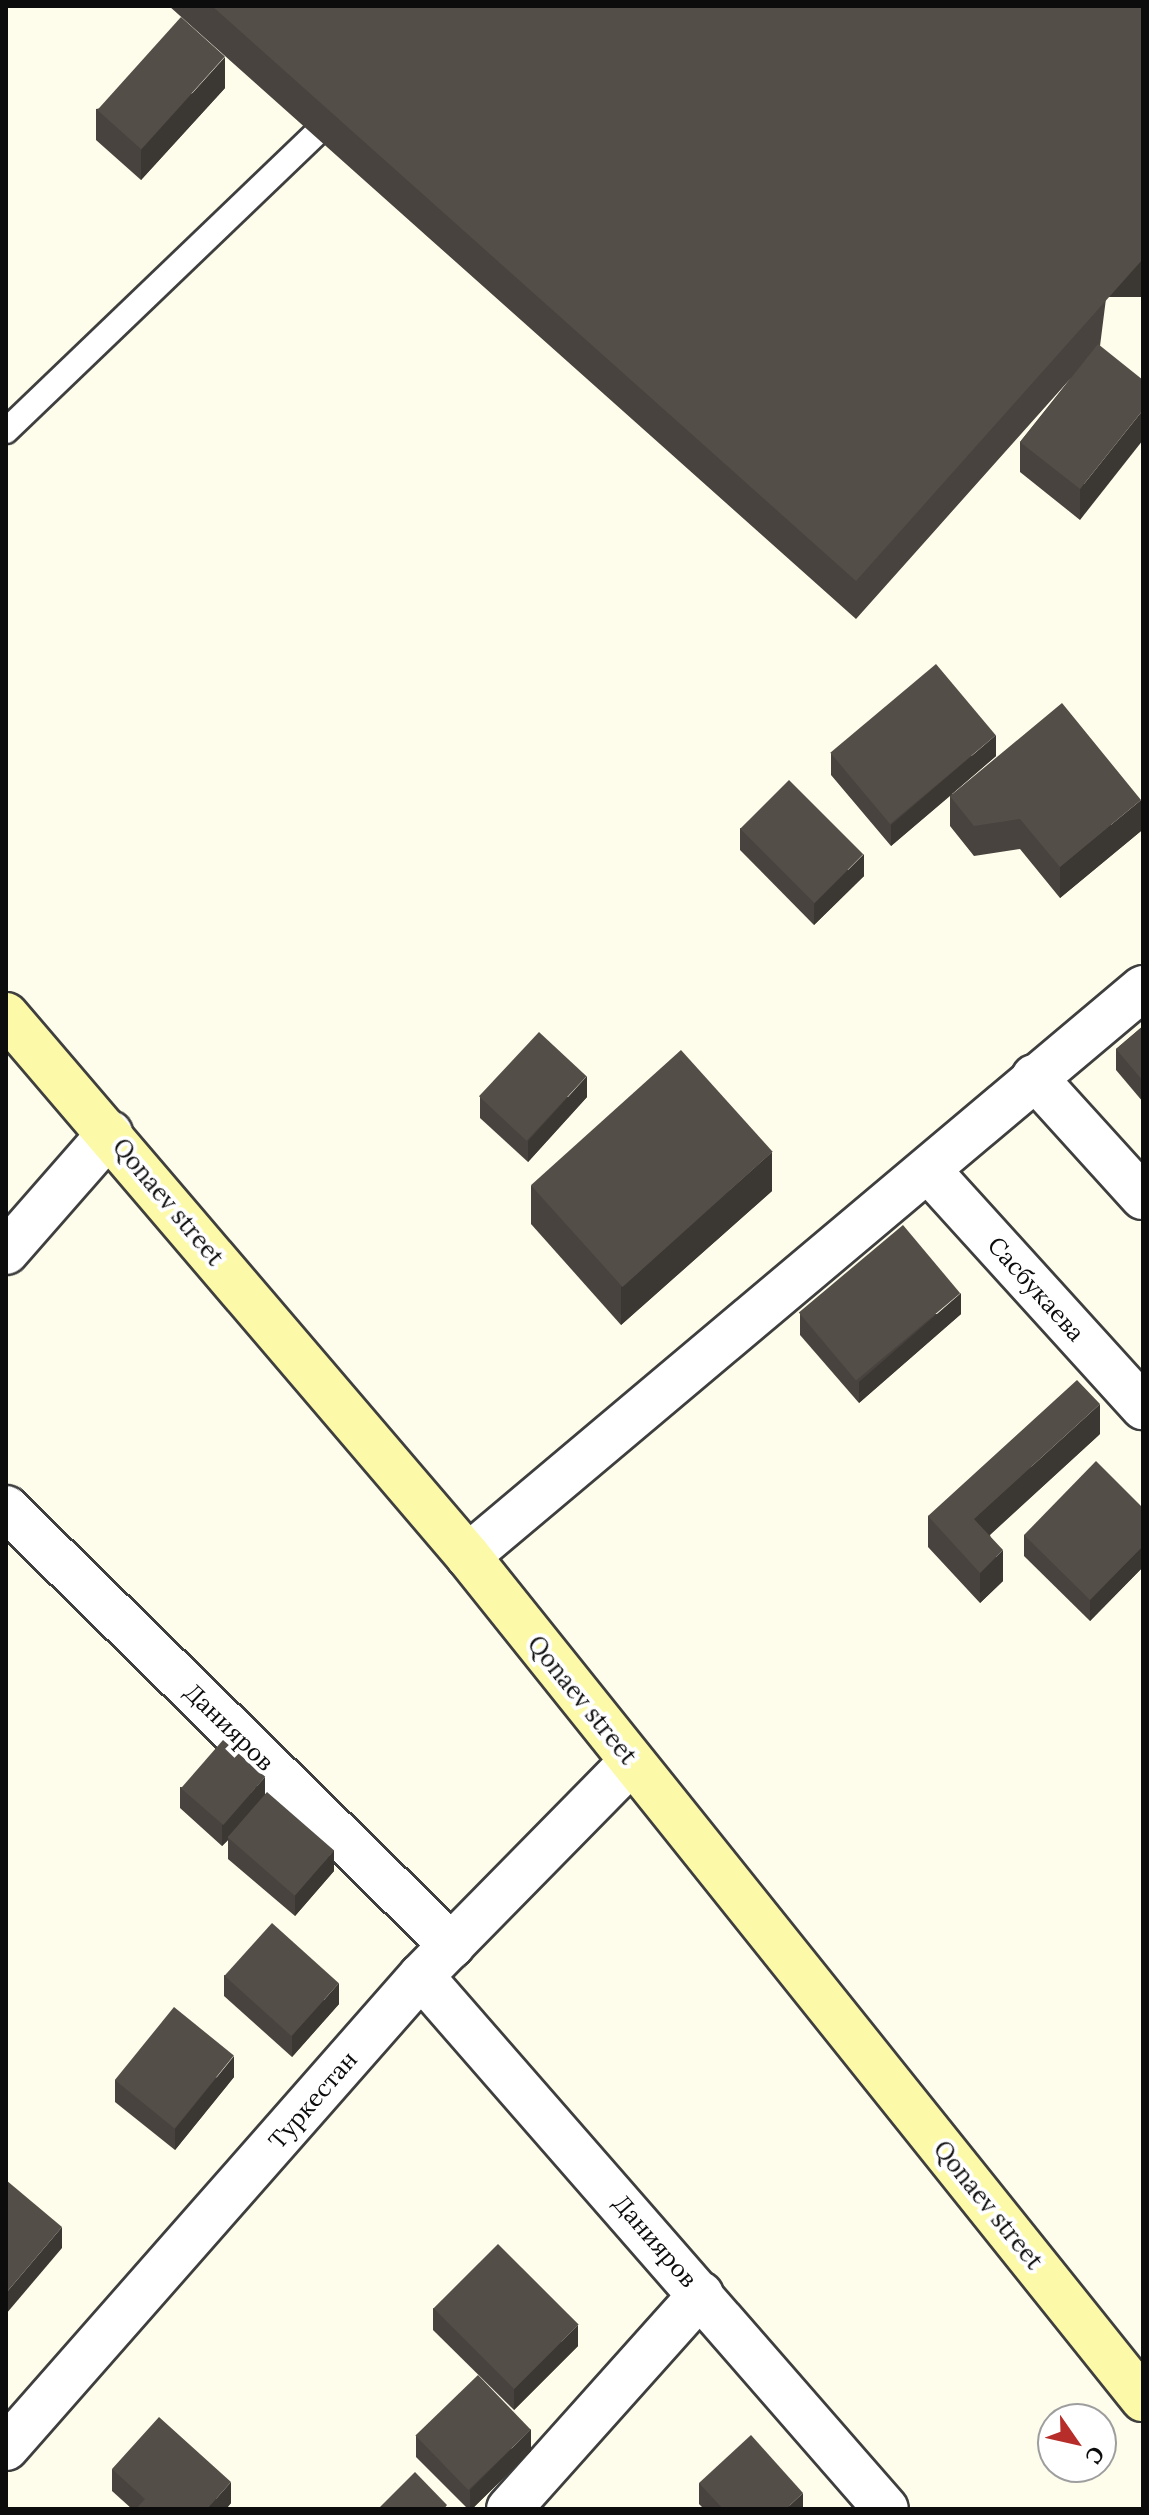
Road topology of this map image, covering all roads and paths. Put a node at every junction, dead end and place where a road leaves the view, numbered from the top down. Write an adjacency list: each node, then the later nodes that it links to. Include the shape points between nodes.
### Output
1 (351, 99): 2 (lane)
2 (6, 431)
3 (1143, 988): 5 (street)
4 (6, 1015): 6 (main road, Qonaev street)
5 (1034, 1077): 7 (street); 8 (street)
6 (110, 1133): 9 (street); 12 (main road, Qonaev street)
7 (929, 1171): 10 (street, Сасбукаева); 12 (street)
8 (1143, 1197)
9 (6, 1252)
10 (1143, 1407)
11 (6, 1508): 14 (street, Данияров)
12 (468, 1556): 13 (main road, Qonaev street)
13 (631, 1762): 14 (street, Туркестан); 17 (main road, Qonaev street)
14 (452, 1946): 15 (street, Туркестан)
15 (421, 1976): 16 (street, Данияров); 18 (street, Туркестан)
16 (701, 2294): 19 (street); 20 (street, Данияров)
17 (1143, 2399)
18 (6, 2448)
19 (509, 2509)
20 (886, 2509)

